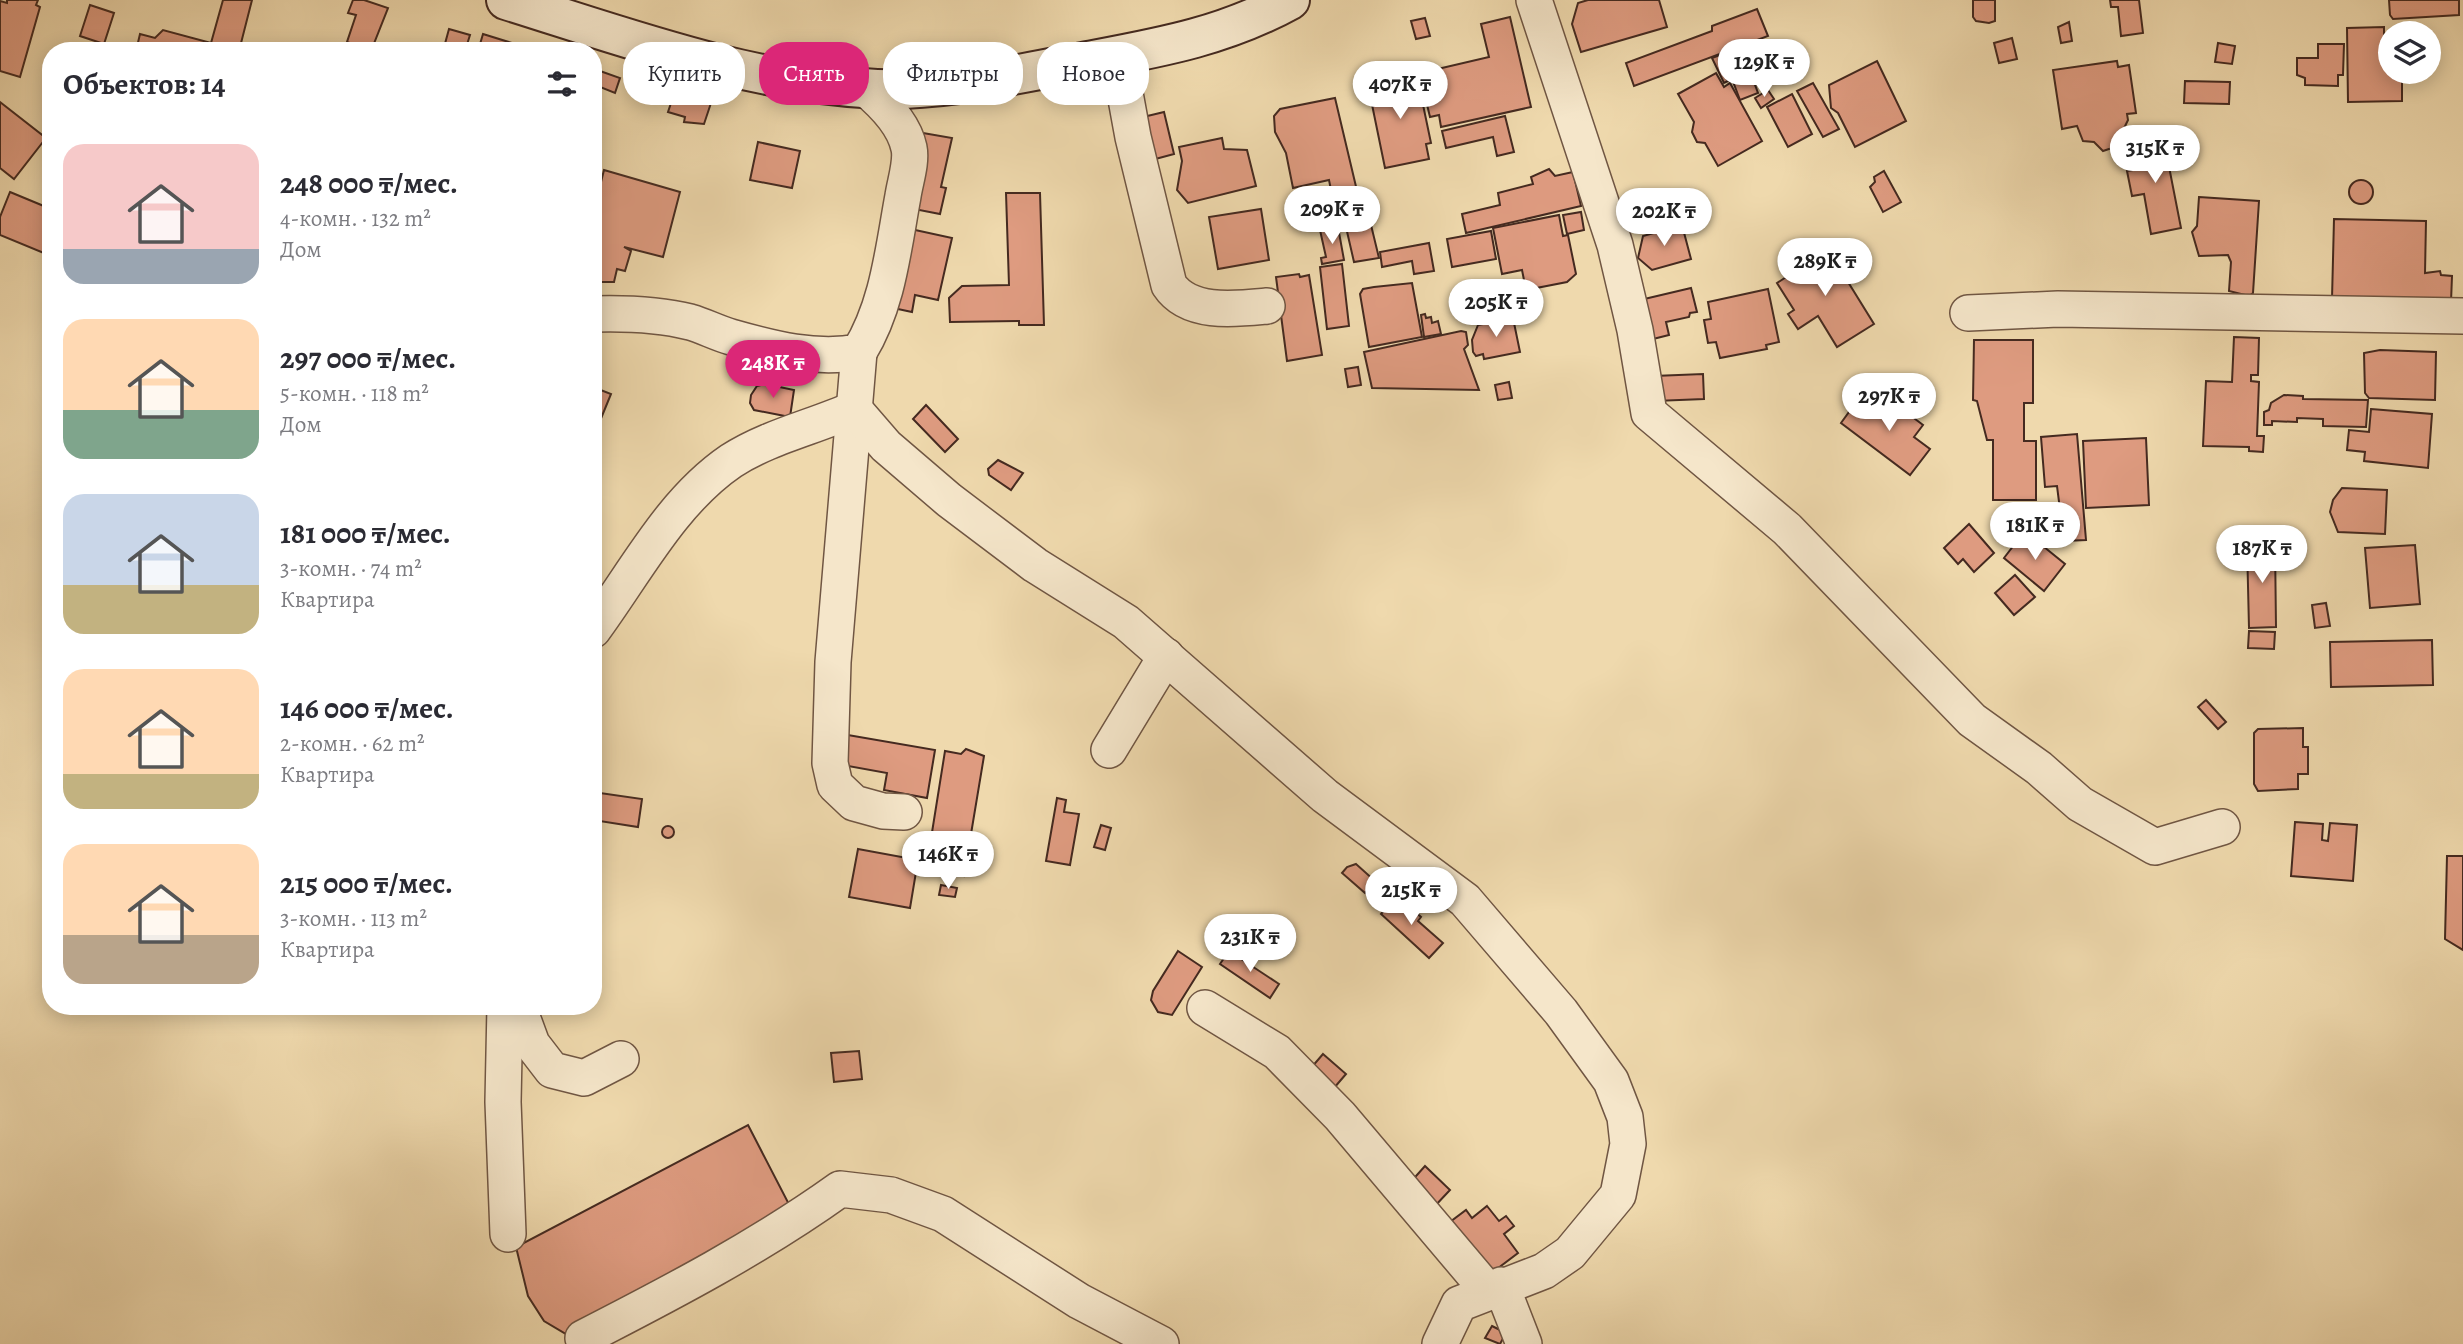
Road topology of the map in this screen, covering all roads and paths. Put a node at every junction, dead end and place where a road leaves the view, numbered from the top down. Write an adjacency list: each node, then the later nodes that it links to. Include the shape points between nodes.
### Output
1 (506, 0): 6 (main road)
2 (1534, 0): 20 (street, via 1615,245 1648,413 1787,529 1972,720 2080,804 2155,847)
3 (1279, 3): 4 (main road, via 1181,44)
4 (1149, 50)
5 (1037, 70): 7 (main road, via 947,86)
6 (759, 74)
7 (869, 88)
8 (869, 91): 14 (street, via 884,104 910,149 888,282 872,331)
9 (1127, 105): 10 (street, via 1169,285 1185,302 1232,309)
10 (1267, 306)
11 (1968, 313): 13 (street, via 2058,309)
12 (602, 314): 14 (street, via 640,313 692,323 796,353 839,356)
13 (2463, 316)
14 (859, 352): 15 (street)
15 (854, 409): 16 (street, via 764,445 705,482 672,518); 17 (street, via 886,446 949,500 1035,565 1126,622); 19 (street, via 833,662 830,763 835,785 854,803)
16 (602, 617)
17 (1166, 656): 18 (street); 28 (street, via 1325,796 1465,900 1561,1012 1611,1081 1626,1117 1628,1144 1618,1195 1570,1253 1544,1272)
18 (1109, 750)
19 (904, 812)
20 (2222, 827)
21 (1205, 1008): 28 (street, via 1277,1052 1340,1116 1462,1261)
22 (505, 1015): 26 (street)
23 (521, 1015): 25 (street, via 532,1044 552,1070)
24 (621, 1059): 25 (street)
25 (584, 1078): 26 (street, via 534,1089)
26 (504, 1121): 27 (street)
27 (508, 1234)
28 (1483, 1293): 31 (street); 32 (street)
29 (583, 1338): 30 (street, via 674,1292 794,1222 840,1189 891,1195 943,1214 1079,1301)
30 (1161, 1344)
31 (1440, 1344)
32 (1524, 1344)

